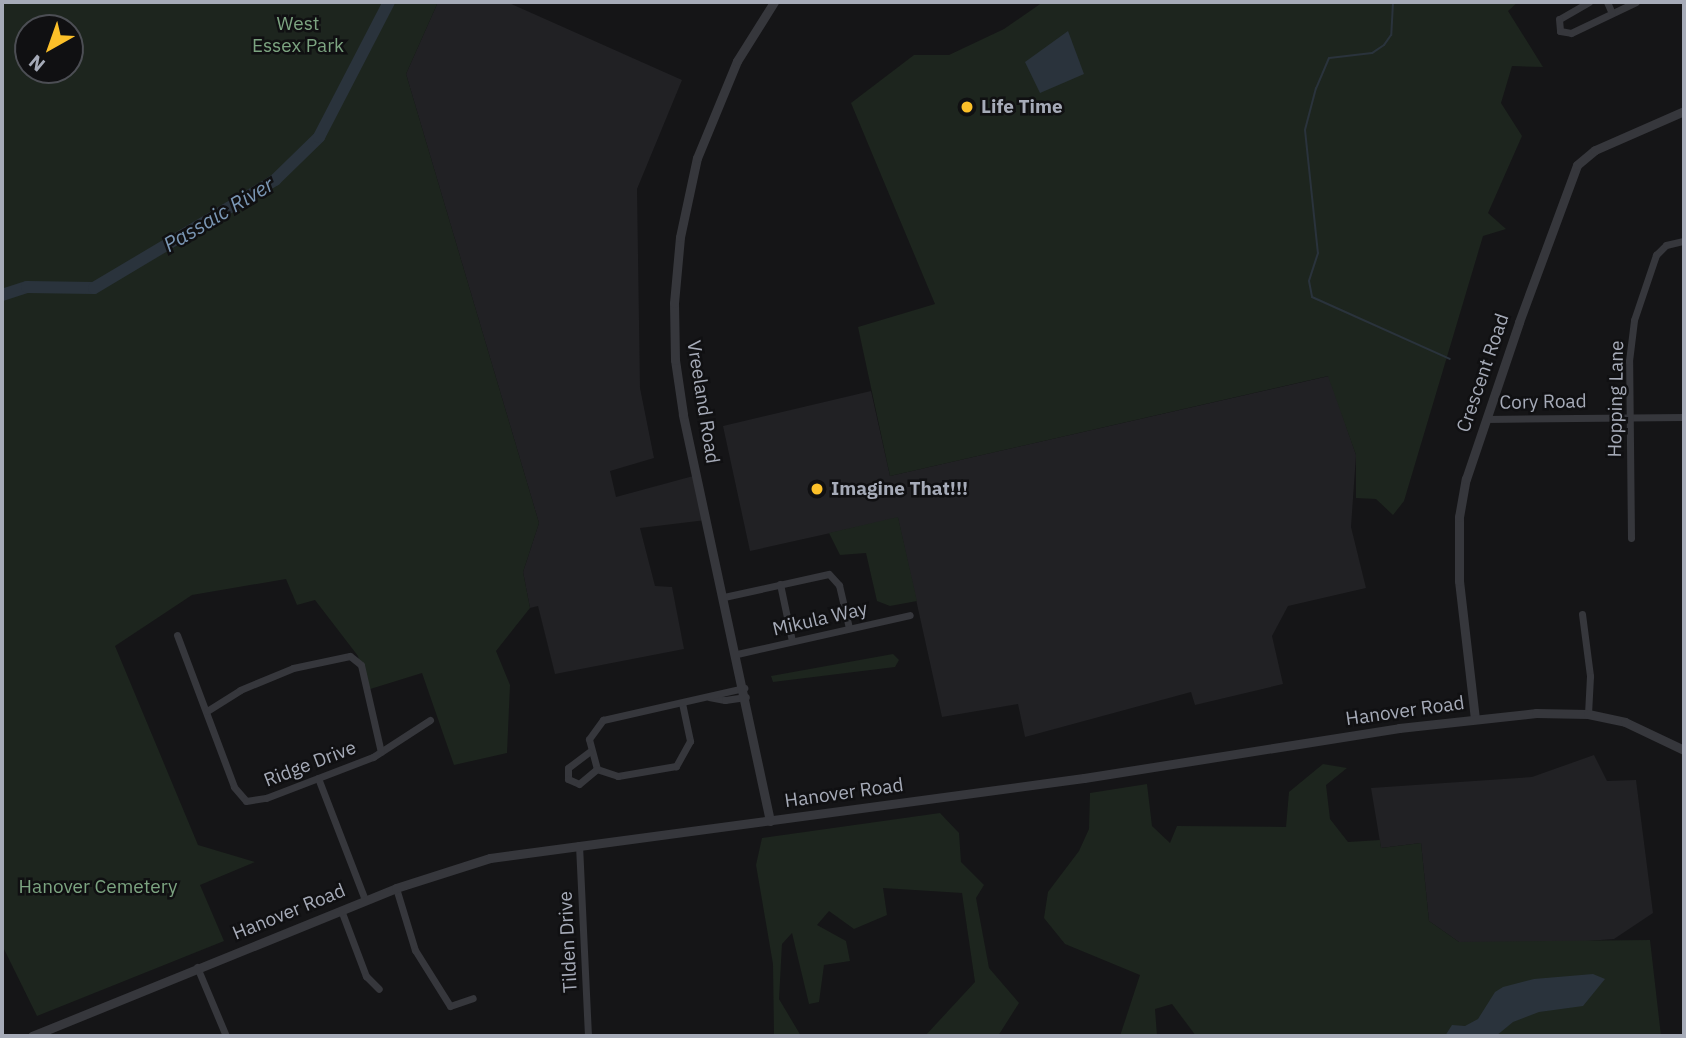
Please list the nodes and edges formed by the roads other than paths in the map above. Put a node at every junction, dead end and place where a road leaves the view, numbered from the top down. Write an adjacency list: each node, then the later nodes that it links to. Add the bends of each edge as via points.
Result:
1 (774, 2): 13 (street, Vreeland Road, via 737,61 710,122 690,181 676,270 679,388)
2 (1589, 2): 5 (street, via 1559,19 1560,31 1571,33)
3 (1607, 2): 5 (street)
4 (1633, 2): 5 (street)
5 (1612, 13)
6 (1684, 111): 10 (street, Crescent Road, via 1595,150 1577,165)
7 (1684, 241): 8 (street, Hopping Lane, via 1666,245 1656,255 1634,320)
8 (1630, 417): 9 (street, Cory Road); 10 (street, Cory Road); 11 (street, Hopping Lane)
9 (1684, 417)
10 (1486, 419): 24 (street, Crescent Road, via 1463,488 1458,542)
11 (1631, 538)
12 (780, 584): 13 (street); 16 (street, via 824,573 834,576); 18 (street)
13 (724, 597): 19 (street, Vreeland Road)
14 (1582, 614): 23 (street, via 1591,676)
15 (910, 615): 16 (street, Mikula Way)
16 (849, 628): 18 (street, Mikula Way)
17 (177, 635): 22 (street, Ridge Drive)
18 (792, 641): 19 (street, Mikula Way)
19 (737, 654): 20 (street, Vreeland Road)
20 (745, 692): 21 (street); 31 (street, Vreeland Road)
21 (682, 703): 28 (street, via 603,720 590,733); 29 (street, via 690,741 676,766 613,777)
22 (207, 711): 27 (street, via 240,690 293,668 350,656 361,665); 30 (street, Ridge Drive, via 234,787 246,801 255,802)
23 (1588, 714): 24 (street, Hanover Road); 26 (street, Hanover Road, via 1634,725)
24 (1475, 719): 31 (street, Hanover Road)
25 (430, 720): 27 (street, Ridge Drive)
26 (1684, 750)
27 (381, 752): 30 (street, Ridge Drive)
28 (589, 752): 29 (street); 29 (street, via 568,768 568,779 579,785)
29 (597, 769)
30 (318, 778): 34 (street)
31 (770, 821): 32 (street, Hanover Road)
32 (579, 845): 33 (street, Hanover Road, via 464,864); 41 (street, Tilden Drive)
33 (396, 888): 34 (street, Hanover Road); 38 (street, via 415,950 450,1006)
34 (365, 900): 35 (street, Hanover Road)
35 (341, 909): 36 (street, Hanover Road); 37 (street, via 366,976)
36 (197, 967): 39 (street, Hanover Road); 40 (street)
37 (379, 989)
38 (473, 998)
39 (32, 1036)
40 (226, 1036)
41 (588, 1036)

